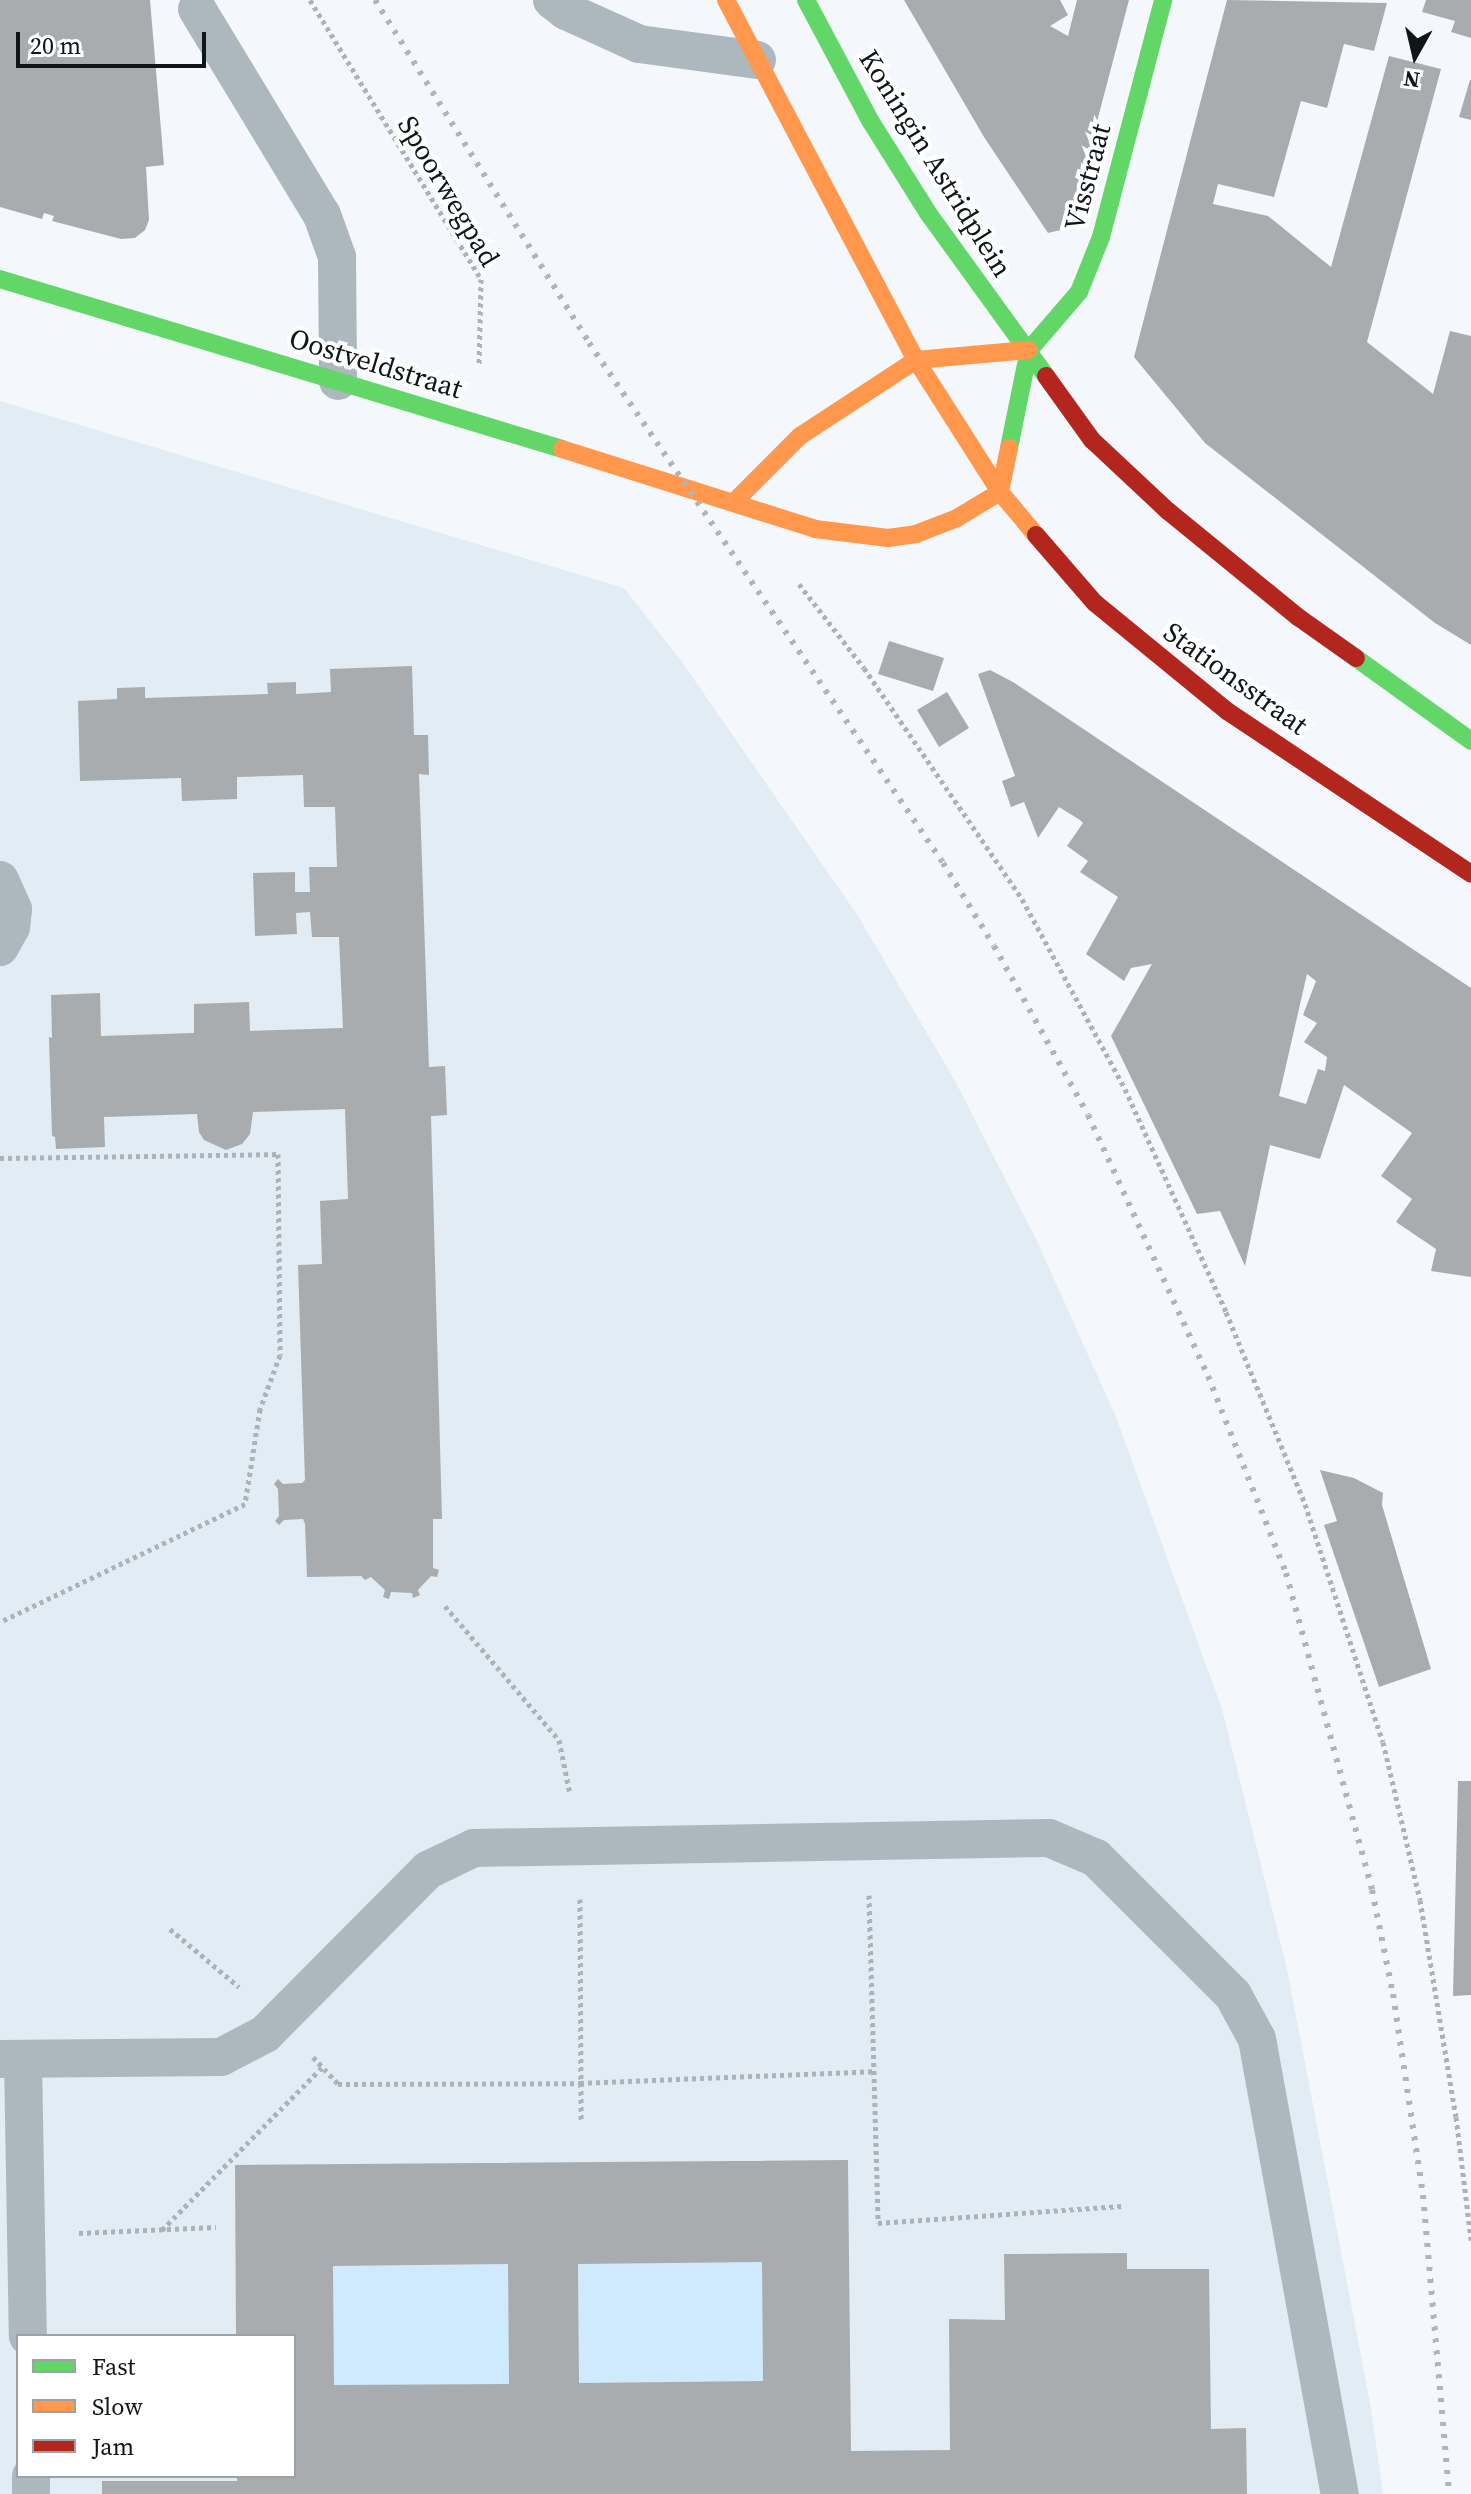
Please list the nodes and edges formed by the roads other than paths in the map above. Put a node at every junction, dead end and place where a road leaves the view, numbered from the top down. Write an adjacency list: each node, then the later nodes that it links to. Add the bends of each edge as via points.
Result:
1 (726, 0): 6 (main road)
2 (806, 0): 8 (main road, Koningin Astridplein, via 871,122 928,213)
3 (1163, 0): 8 (main road, Visstraat, via 1101,237 1079,292)
4 (561, 4): 6 (lane, via 639,44)
5 (197, 9): 10 (lane, via 322,215 337,257)
6 (757, 60): 9 (main road)
7 (0, 279): 10 (main road, Oostveldstraat)
8 (1029, 350): 9 (main road); 11 (main road); 13 (main road, via 1092,440 1168,511 1298,617)
9 (916, 360): 11 (main road, Stationsstraat); 12 (main road, via 800,436)
10 (338, 381): 12 (main road, Oostveldstraat)
11 (1000, 492): 12 (main road, Oostveldstraat, via 957,518 888,538 815,529); 14 (main road, Stationsstraat, via 1095,603 1152,652 1227,711)
12 (735, 501)
13 (1471, 741)
14 (1471, 874)
15 (0, 880): 16 (lane, via 13,909)
16 (0, 947)
17 (11, 2059): 18 (lane, via 26,2236); 19 (lane, via 221,2057 265,2034 428,1870 474,1848 1049,1838 1096,1858 1233,1995 1257,2039)
18 (28, 2334)
19 (1340, 2494)

